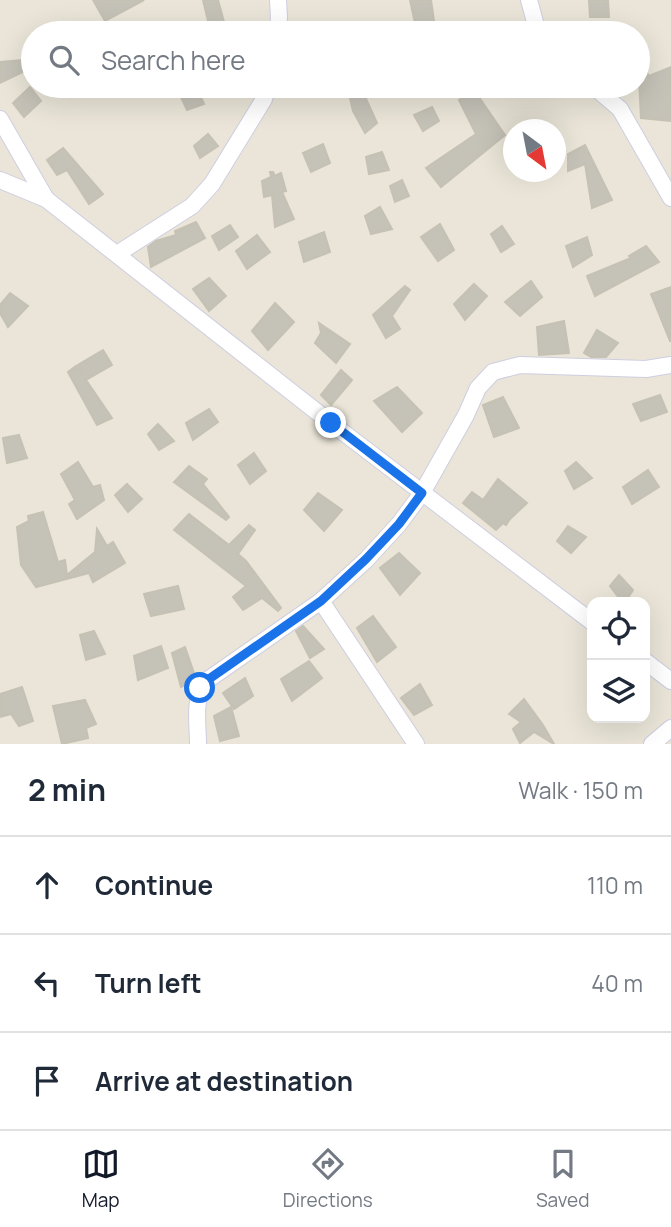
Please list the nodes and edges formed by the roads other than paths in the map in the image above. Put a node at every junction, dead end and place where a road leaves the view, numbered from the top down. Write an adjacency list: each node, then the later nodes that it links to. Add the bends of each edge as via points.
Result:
1 (278, 0): 3 (street)
2 (529, 0): 4 (street)
3 (279, 21)
4 (535, 21)
5 (264, 98): 11 (street, via 212,184 192,206)
6 (607, 98): 9 (street, via 620,109)
7 (0, 119): 10 (street)
8 (0, 180): 10 (street)
9 (671, 198)
10 (46, 199): 11 (street)
11 (117, 254): 13 (street)
12 (671, 365): 13 (street, via 646,369 520,365 494,372 478,388)
13 (422, 493): 14 (street, via 391,533); 15 (street)
14 (321, 601): 19 (street, via 200,688); 20 (street)
15 (587, 618)
16 (650, 665): 17 (street)
17 (671, 681)
18 (671, 728): 21 (street)
19 (198, 744)
20 (416, 744)
21 (652, 744)

